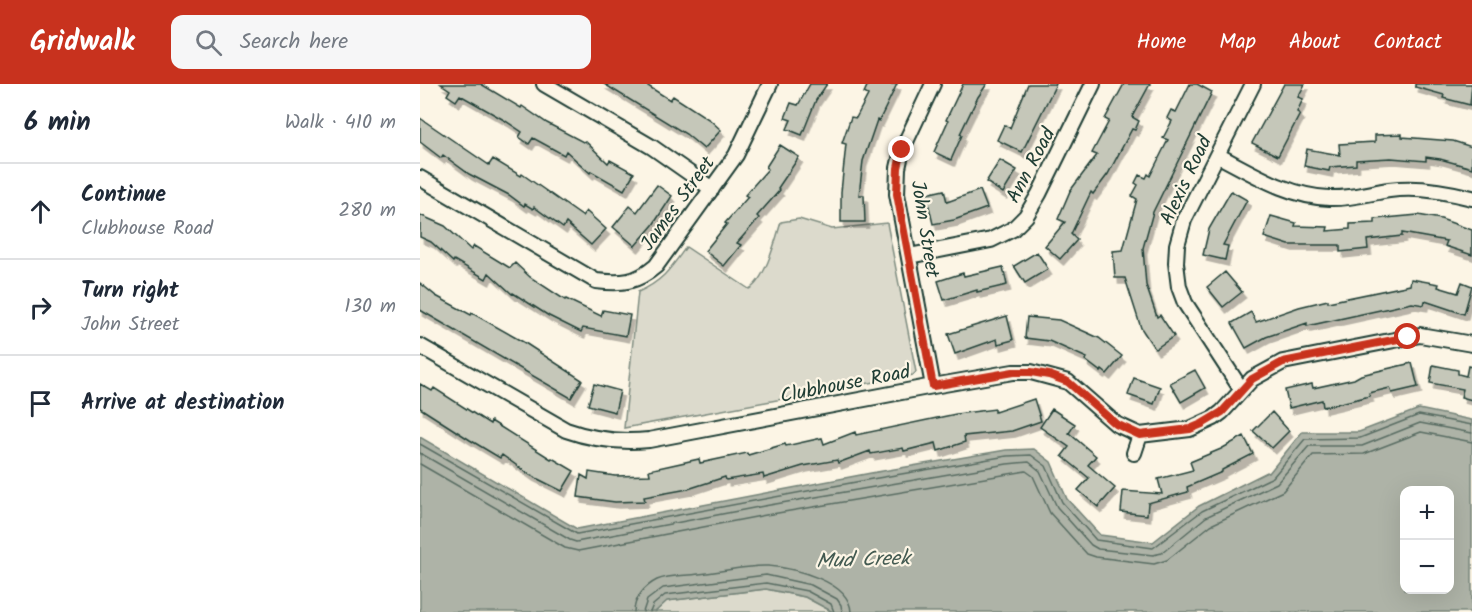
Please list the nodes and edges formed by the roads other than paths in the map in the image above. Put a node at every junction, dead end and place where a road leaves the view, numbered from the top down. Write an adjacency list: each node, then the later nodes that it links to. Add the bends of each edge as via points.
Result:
1 (544, 84): 8 (street, via 652,147)
2 (770, 84): 8 (street, James Street, via 740,149)
3 (933, 84): 10 (street, John Street, via 902,150 898,168 897,194)
4 (1094, 84): 10 (street, Ann Road, via 1039,194 1013,229 991,240)
5 (1253, 84): 6 (street, Alexis Road)
6 (1217, 155): 9 (street, via 1287,190 1309,196 1344,198 1413,188); 14 (street, Alexis Road, via 1184,220 1176,263 1185,303)
7 (420, 178): 8 (street, James Street, via 584,274 616,284 635,280 656,266)
8 (712, 189)
9 (1472, 198)
10 (909, 256): 13 (street, John Street)
11 (1472, 344): 14 (street, via 1420,335 1390,339 1283,362)
12 (420, 346): 13 (street, Clubhouse Road, via 566,430 591,439 626,443)
13 (933, 386): 15 (street, Clubhouse Road, via 1013,372 1049,375 1068,382 1116,424)
14 (1241, 389): 15 (street, via 1222,412 1202,424)
15 (1140, 435): 16 (street)
16 (1134, 453)

